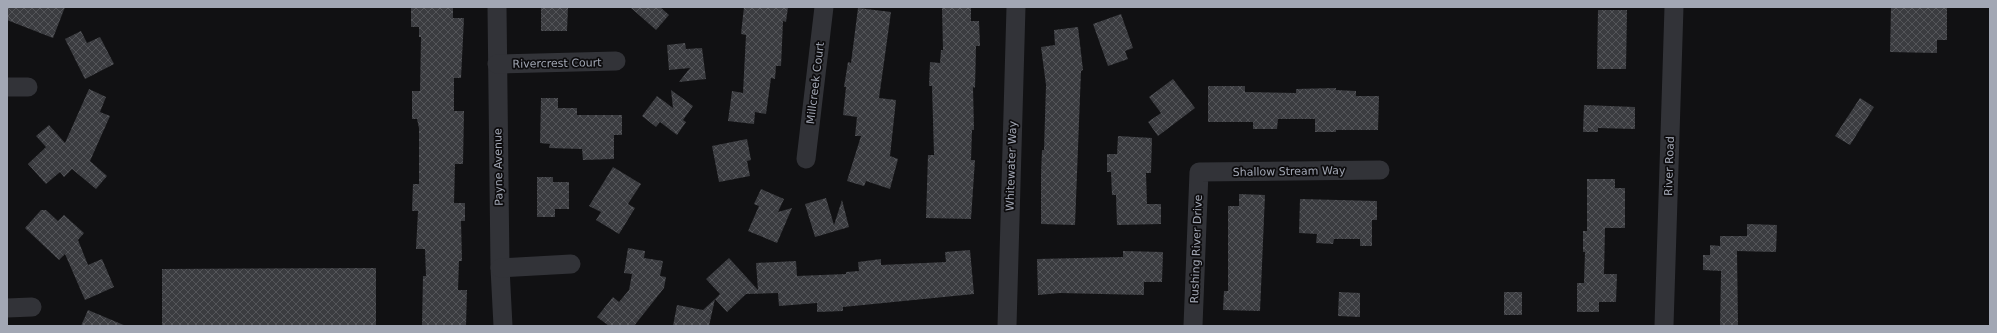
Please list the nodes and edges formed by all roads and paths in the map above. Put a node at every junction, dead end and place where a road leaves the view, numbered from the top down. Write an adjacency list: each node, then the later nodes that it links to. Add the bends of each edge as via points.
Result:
1 (497, 7): 6 (street, Payne Avenue)
2 (824, 7): 9 (street, Millcreek Court)
3 (1016, 7): 17 (street, Whitewater Way)
4 (1674, 7): 19 (street, River Road)
5 (616, 61): 6 (street, Rivercrest Court)
6 (497, 64): 13 (street, Payne Avenue)
7 (7, 87): 8 (street)
8 (28, 87)
9 (806, 159)
10 (1380, 170): 11 (street, Shallow Stream Way)
11 (1199, 172): 18 (street, Rushing River Drive)
12 (571, 264): 13 (street)
13 (500, 268): 16 (street, Payne Avenue)
14 (7, 308): 15 (street)
15 (32, 308)
16 (503, 326)
17 (1007, 326)
18 (1193, 326)
19 (1664, 326)

